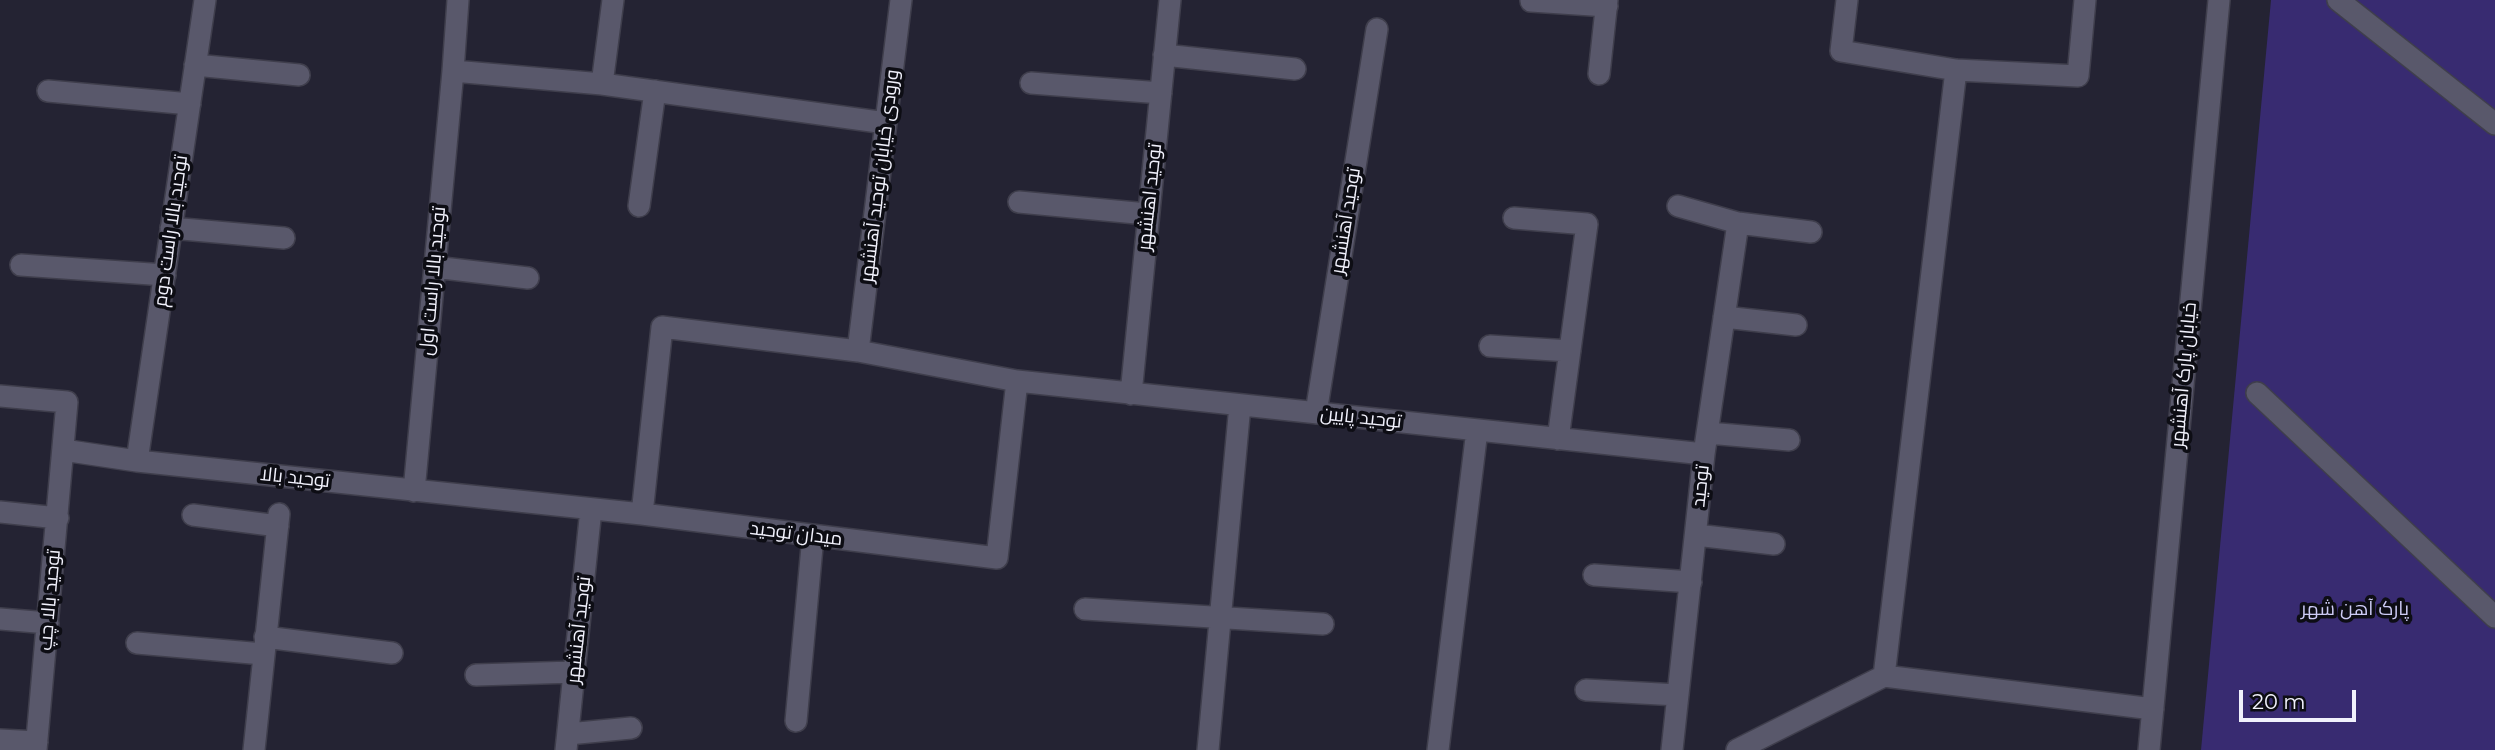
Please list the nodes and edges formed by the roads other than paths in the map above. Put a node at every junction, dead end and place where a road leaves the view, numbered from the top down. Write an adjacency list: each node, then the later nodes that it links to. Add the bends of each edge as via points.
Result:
1 (205, 0): 14 (street, توحید بالا راست دوم)
2 (458, 0): 17 (street, توحید بالا راست اول)
3 (613, 0): 21 (street)
4 (901, 0): 26 (street, ورودی خیابان توحید آهنشهر)
5 (1170, 0): 13 (street, توحید اهنشهر)
6 (1847, 0): 16 (street, via 1841,51)
7 (2085, 0): 16 (street, via 2078,76)
8 (2219, 0): 84 (street, خیابان پارک آهنشهر)
9 (2338, 0): 27 (street)
10 (1531, 1): 11 (street)
11 (1607, 3): 18 (street)
12 (1377, 29): 51 (street, توحید آهنشهر)
13 (1164, 55): 15 (street); 24 (street, توحید اهنشهر)
14 (195, 65): 19 (street); 25 (street, توحید بالا راست دوم)
15 (1295, 69)
16 (1956, 70): 81 (street)
17 (453, 71): 21 (street); 38 (street, توحید بالا راست اول)
18 (1599, 74)
19 (299, 75)
20 (1031, 83): 24 (street)
21 (602, 84): 23 (street)
22 (47, 91): 25 (street)
23 (655, 91): 26 (street); 30 (street)
24 (1161, 93): 31 (street, توحید اهنشهر)
25 (190, 104): 34 (street, توحید بالا راست دوم)
26 (886, 123): 44 (street, ورودی خیابان توحید آهنشهر)
27 (2495, 124)
28 (1019, 202): 31 (street)
29 (1678, 205): 33 (street)
30 (639, 206)
31 (1147, 214): 48 (street, توحید اهنشهر)
32 (1514, 218): 45 (street, via 1587,224)
33 (1738, 223): 35 (street); 41 (street, توحید)
34 (171, 228): 36 (street); 39 (street, توحید بالا راست دوم)
35 (1811, 232)
36 (284, 238)
37 (20, 265): 39 (street)
38 (434, 267): 40 (street); 59 (street, توحید بالا راست اول)
39 (164, 275): 58 (street, توحید بالا راست دوم)
40 (528, 278)
41 (1724, 317): 42 (street); 53 (street, توحید)
42 (1796, 325)
43 (1490, 346): 45 (street)
44 (858, 351): 46 (street); 62 (street, via 662,327)
45 (1570, 351): 54 (street)
46 (1017, 381): 48 (street, توحید پایین); 66 (street, میدان توحید, via 997,558)
47 (2257, 393): 71 (street)
48 (1131, 394): 50 (street, توحید پایین)
49 (0, 396): 56 (street, via 67,402)
50 (1240, 405): 51 (street, توحید پایین); 73 (street)
51 (1316, 413): 52 (street, توحید پایین)
52 (1477, 430): 54 (street, توحید پایین); 92 (street)
53 (1708, 433): 55 (street); 57 (street, توحید)
54 (1558, 439): 57 (street, توحید پایین)
55 (1789, 440)
56 (63, 450): 58 (street, توحید بالا); 64 (street, توحید بالا چپ)
57 (1704, 454): 65 (street, توحید)
58 (137, 461): 59 (street, توحید بالا)
59 (414, 491): 60 (street, توحید بالا)
60 (591, 509): 62 (street, توحید بالا); 79 (street, توحید آهنشهر)
61 (0, 512): 64 (street)
62 (642, 514): 66 (street, میدان توحید)
63 (193, 516): 77 (street, via 279,520)
64 (58, 518): 74 (street, توحید بالا چپ)
65 (1696, 535): 67 (street); 69 (street, توحید)
66 (813, 536): 85 (street)
67 (1774, 544)
68 (1594, 575): 69 (street)
69 (1691, 582): 83 (street, توحید)
70 (1086, 608): 73 (street)
71 (2495, 617)
72 (0, 619): 74 (street)
73 (1220, 619): 75 (street); 91 (street)
74 (48, 623): 89 (street, توحید بالا چپ)
75 (1322, 624)
76 (137, 643): 77 (street)
77 (264, 646): 78 (street); 90 (street)
78 (392, 653)
79 (574, 672): 80 (street); 88 (street, توحید آهنشهر)
80 (476, 675)
81 (1884, 676): 84 (street); 94 (street)
82 (1586, 690): 83 (street)
83 (1678, 695): 93 (street, توحید)
84 (2153, 709): 95 (street, خیابان پارک آهنشهر)
85 (796, 721)
86 (631, 728): 88 (street)
87 (0, 740): 89 (street)
88 (567, 742)
89 (36, 746)
90 (254, 750)
91 (1208, 750)
92 (1438, 750)
93 (1672, 750)
94 (1737, 750)
95 (2150, 750)

